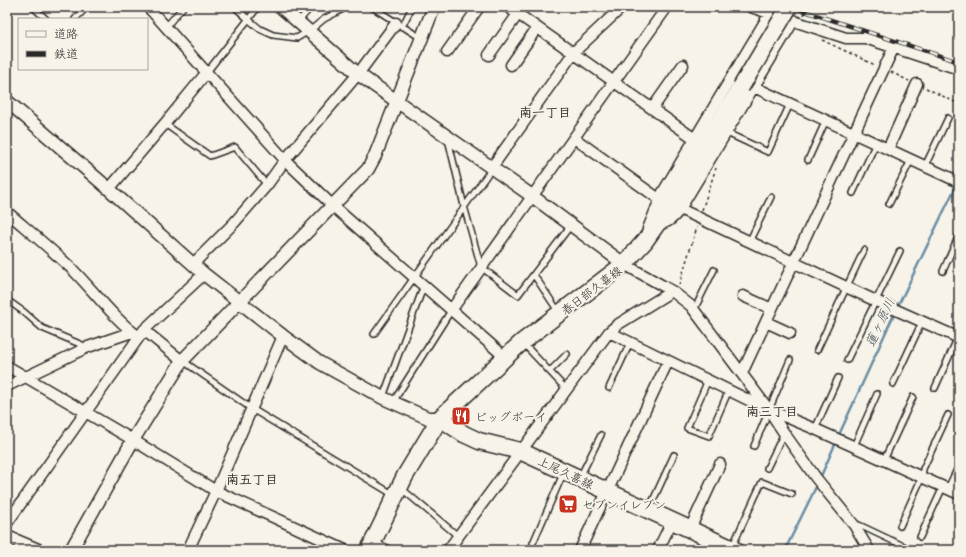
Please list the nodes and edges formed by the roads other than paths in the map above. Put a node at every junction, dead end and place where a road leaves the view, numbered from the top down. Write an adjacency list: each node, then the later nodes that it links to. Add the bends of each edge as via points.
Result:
1 (33, 7): 21 (lane)
2 (87, 7): 22 (lane)
3 (148, 7): 26 (street)
4 (183, 7): 26 (lane)
5 (235, 7): 23 (lane)
6 (258, 7): 23 (lane)
7 (281, 7): 24 (street)
8 (312, 7): 24 (lane)
9 (347, 7): 28 (lane)
10 (372, 7): 25 (lane)
11 (412, 7): 25 (lane)
12 (434, 7): 29 (street)
13 (479, 7): 31 (street)
14 (508, 7): 19 (street)
15 (622, 7): 32 (street)
16 (667, 7): 39 (street)
17 (752, 7): 18 (street)
18 (770, 13): 20 (street); 53 (street)
19 (518, 14): 27 (street); 33 (street)
20 (795, 15): 30 (street, via 846,38 865,38); 41 (main road, 春日部久喜線, bridge)
21 (45, 18)
22 (76, 18)
23 (248, 20): 28 (lane, via 274,34 297,38); 37 (lane)
24 (298, 22): 28 (street)
25 (399, 25): 29 (lane); 38 (street)
26 (165, 28): 37 (street)
27 (538, 28): 32 (street); 34 (street)
28 (307, 31): 38 (street)
29 (421, 38): 43 (street)
30 (894, 47): 36 (street); 50 (street)
31 (447, 52)
32 (574, 52): 39 (street); 60 (street)
33 (489, 55)
34 (511, 65)
35 (683, 65): 45 (street)
36 (959, 69)
37 (207, 72): 48 (street); 56 (street)
38 (358, 74): 43 (street); 56 (street)
39 (614, 81): 45 (street); 52 (street)
40 (917, 84): 55 (street)
41 (747, 87): 44 (street); 49 (street); 73 (main road, 春日部久喜線)
42 (7, 101): 63 (street)
43 (396, 101): 51 (street); 69 (street, via 368,169)
44 (790, 104): 47 (street); 49 (lane, via 768,152)
45 (652, 109): 53 (street)
46 (948, 118): 59 (lane)
47 (826, 120): 50 (street); 57 (lane)
48 (165, 124): 62 (lane, via 210,156 235,147); 63 (street)
49 (727, 133): 71 (street)
50 (854, 133): 54 (street); 80 (street)
51 (447, 136): 60 (street); 70 (lane)
52 (574, 138): 65 (street); 67 (street)
53 (695, 139): 67 (street)
54 (876, 143): 55 (street); 64 (lane)
55 (888, 149): 58 (street)
56 (285, 160): 62 (street); 69 (street)
57 (808, 160)
58 (911, 160): 59 (street); 68 (lane)
59 (925, 166): 61 (street)
60 (492, 167): 65 (street); 70 (lane)
61 (957, 181)
62 (267, 185): 81 (street)
63 (109, 189): 81 (street)
64 (853, 194)
65 (532, 196): 74 (street); 83 (street)
66 (772, 197): 77 (lane)
67 (659, 199): 76 (street)
68 (889, 204)
69 (333, 206): 88 (street); 95 (street)
70 (464, 206): 83 (lane); 88 (lane)
71 (680, 209): 73 (street, via 671,220); 77 (street)
72 (7, 212): 103 (street)
73 (657, 224): 76 (main road, 春日部久喜線)
74 (571, 225): 82 (street); 87 (lane)
75 (959, 235): 85 (lane)
76 (645, 241): 82 (main road, 春日部久喜線)
77 (749, 242): 80 (street)
78 (864, 250): 90 (lane)
79 (900, 251): 94 (lane)
80 (793, 262): 90 (street); 97 (street)
81 (193, 264): 86 (street)
82 (624, 264): 91 (street); 99 (main road, 春日部久喜線)
83 (481, 267): 87 (lane, via 518,295); 96 (street)
84 (714, 270): 98 (lane)
85 (943, 271)
86 (204, 274): 95 (street); 103 (street)
87 (534, 275): 99 (lane)
88 (414, 276): 89 (street); 105 (lane)
89 (424, 285): 96 (street); 132 (lane)
90 (847, 287): 94 (street); 111 (lane)
91 (672, 291): 98 (street); 102 (street)
92 (743, 296): 97 (street)
93 (7, 300): 110 (lane, via 42,328)
94 (876, 301): 101 (street); 115 (lane)
95 (239, 302): 107 (street); 116 (street)
96 (452, 309): 113 (street); 132 (lane)
97 (772, 309): 100 (street)
98 (694, 310): 120 (street)
99 (559, 314): 108 (main road, 春日部久喜線)
100 (766, 322): 104 (street); 120 (street)
101 (922, 322): 106 (street); 124 (lane)
102 (609, 332): 109 (street); 126 (street)
103 (138, 333): 110 (street); 116 (street); 135 (street)
104 (790, 333)
105 (374, 334)
106 (958, 334): 128 (lane)
107 (283, 336): 132 (street, via 320,363); 133 (street)
108 (522, 342): 113 (main road, 春日部久喜線); 119 (lane)
109 (630, 343): 117 (street); 127 (lane)
110 (88, 347): 121 (street)
111 (817, 350)
112 (567, 354): 119 (lane)
113 (505, 357): 137 (main road, 春日部久喜線)
114 (790, 360): 134 (lane)
115 (847, 360)
116 (182, 361): 133 (lane); 141 (street)
117 (668, 361): 123 (street); 155 (street)
118 (7, 366): 121 (street)
119 (550, 371): 126 (lane)
120 (742, 373): 134 (street)
121 (25, 376): 125 (street); 135 (street)
122 (838, 378): 138 (lane)
123 (708, 380): 129 (street); 129 (lane, via 687,428 709,436)
124 (893, 384)
125 (7, 386)
126 (566, 388): 144 (street)
127 (609, 388)
128 (936, 388)
129 (729, 390): 134 (street)
130 (877, 394): 143 (lane)
131 (913, 397): 146 (lane)
132 (388, 400): 137 (street, via 428,418)
133 (252, 409): 154 (street); 156 (lane)
134 (770, 410): 138 (street); 139 (street); 142 (lane)
135 (86, 413): 141 (street); 160 (street)
136 (948, 415): 151 (lane, via 923,469)
137 (440, 418): 144 (main road, 上尾久喜線, via 479,441); 156 (main road, 春日部久喜線)
138 (814, 429): 143 (street)
139 (784, 433): 148 (lane); 178 (street, via 854,525)
140 (601, 435): 152 (lane)
141 (134, 440): 154 (street); 172 (street)
142 (754, 446)
143 (854, 446): 146 (street)
144 (520, 451): 149 (main road, 上尾久喜線); 164 (street)
145 (674, 455): 158 (lane)
146 (884, 460): 151 (street)
147 (720, 464): 163 (street)
148 (768, 468)
149 (564, 471): 152 (main road, 上尾久喜線); 167 (lane)
150 (959, 471): 153 (street)
151 (922, 477): 153 (street); 162 (lane)
152 (579, 478): 155 (main road, 上尾久喜線)
153 (951, 490): 166 (lane)
154 (216, 491): 173 (street); 174 (street)
155 (608, 491): 158 (main road, 上尾久喜線); 176 (street)
156 (397, 492): 164 (lane); 169 (main road, 春日部久喜線)
157 (792, 494): 170 (lane, via 762,482)
158 (648, 510): 159 (main road, 上尾久喜線)
159 (672, 521): 163 (main road, 上尾久喜線); 177 (street)
160 (7, 523)
161 (859, 525): 179 (lane)
162 (900, 526)
163 (690, 529): 168 (main road, 上尾久喜線)
164 (458, 536): 175 (street)
165 (7, 537): 171 (street)
166 (920, 537)
167 (533, 543)
168 (709, 545): 170 (main road, 上尾久喜線)
169 (375, 548)
170 (733, 549)
171 (38, 550)
172 (71, 550)
173 (188, 550)
174 (345, 550)
175 (448, 550)
176 (580, 550)
177 (658, 550)
178 (869, 550)
179 (912, 550)

